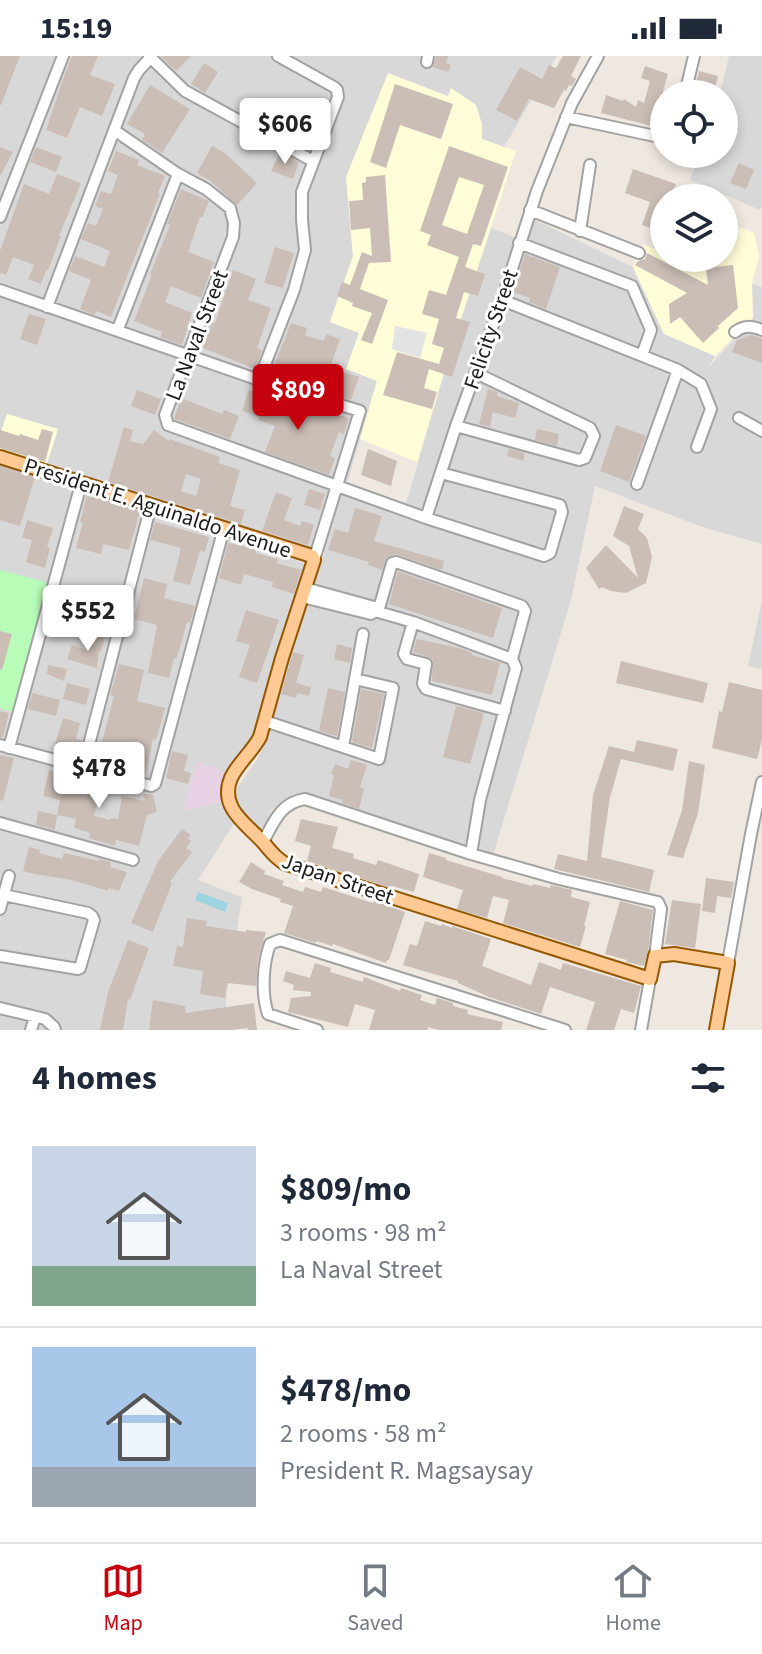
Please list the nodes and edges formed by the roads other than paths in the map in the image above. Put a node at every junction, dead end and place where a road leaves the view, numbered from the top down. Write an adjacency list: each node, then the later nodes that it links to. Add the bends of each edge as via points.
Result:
1 (63, 56): 14 (street)
2 (278, 56): 10 (street, via 337,90)
3 (598, 56): 7 (street, Felicity Street)
4 (694, 56): 6 (street)
5 (150, 57): 8 (street, via 134,78); 10 (street, via 185,91)
6 (688, 80)
7 (566, 117): 9 (street); 13 (street, Felicity Street)
8 (114, 130): 12 (street, La Naval Street); 20 (street)
9 (650, 135)
10 (313, 161): 28 (street, via 302,192 305,250)
11 (590, 165): 15 (street)
12 (178, 174): 21 (street); 24 (street, La Naval Street, via 230,208 234,223)
13 (530, 210): 15 (street); 16 (street, Felicity Street)
14 (0, 217)
15 (580, 231): 17 (street)
16 (519, 243): 19 (street, Felicity Street); 25 (street, via 632,286 651,330)
17 (639, 253)
18 (0, 290): 20 (street)
19 (502, 300): 25 (street); 27 (street, Felicity Street)
20 (47, 307): 21 (street)
21 (118, 329): 24 (street)
22 (762, 330): 23 (street, via 750,326)
23 (735, 332)
24 (189, 355): 28 (street); 37 (street, La Naval Street, via 165,415 168,425)
25 (642, 355): 26 (street)
26 (678, 370): 32 (street, via 701,384 711,409); 36 (street)
27 (476, 373): 30 (street, Felicity Street); 30 (street, via 590,428 594,436 585,458 579,460)
28 (259, 380): 37 (street, via 360,411)
29 (739, 418): 31 (street)
30 (456, 426): 34 (street, Felicity Street)
31 (762, 431)
32 (697, 447)
33 (0, 457): 35 (main road, President E. Aguinaldo Avenue)
34 (441, 473): 39 (street, Felicity Street); 39 (street, via 560,505 550,553 544,556)
35 (81, 484): 38 (main road, President E. Aguinaldo Avenue); 50 (street)
36 (637, 484)
37 (338, 485): 39 (street); 41 (street)
38 (151, 505): 40 (main road, President E. Aguinaldo Avenue); 52 (street)
39 (426, 518)
40 (224, 528): 41 (main road, President E. Aguinaldo Avenue); 52 (street, via 155,784)
41 (314, 560): 42 (main road)
42 (303, 593): 43 (street, via 371,614); 49 (main road)
43 (376, 611): 44 (street); 46 (street, via 396,562 524,608)
44 (413, 622): 46 (street); 48 (street, via 404,654 426,664 426,689)
45 (363, 634): 47 (street)
46 (512, 659): 48 (street, via 516,668)
47 (355, 679): 51 (street); 51 (street, via 393,688 379,759)
48 (505, 711): 57 (street)
49 (265, 721): 51 (street); 56 (main road, via 228,791 233,811)
50 (4, 747): 52 (street)
51 (343, 747)
52 (83, 768)
53 (762, 782): 55 (street)
54 (0, 823): 58 (street)
55 (756, 836): 64 (street)
56 (263, 842): 57 (street, Japan Street, via 284,808 305,799); 65 (main road, Japan Street, via 284,863)
57 (471, 854): 63 (street, Japan Street, via 658,902)
58 (133, 860)
59 (9, 876): 60 (street)
60 (4, 895): 61 (street); 62 (street, via 88,913 94,920 78,969)
61 (0, 909)
62 (0, 956)
63 (655, 956): 64 (main road); 65 (main road)
64 (728, 963): 73 (main road)
65 (650, 979): 72 (street)
66 (0, 1008): 67 (street)
67 (35, 1017): 68 (street); 69 (street)
68 (31, 1030)
69 (55, 1030)
70 (317, 1030): 71 (street, via 268,1014 270,944 280,940)
71 (565, 1030)
72 (641, 1030)
73 (716, 1030)

